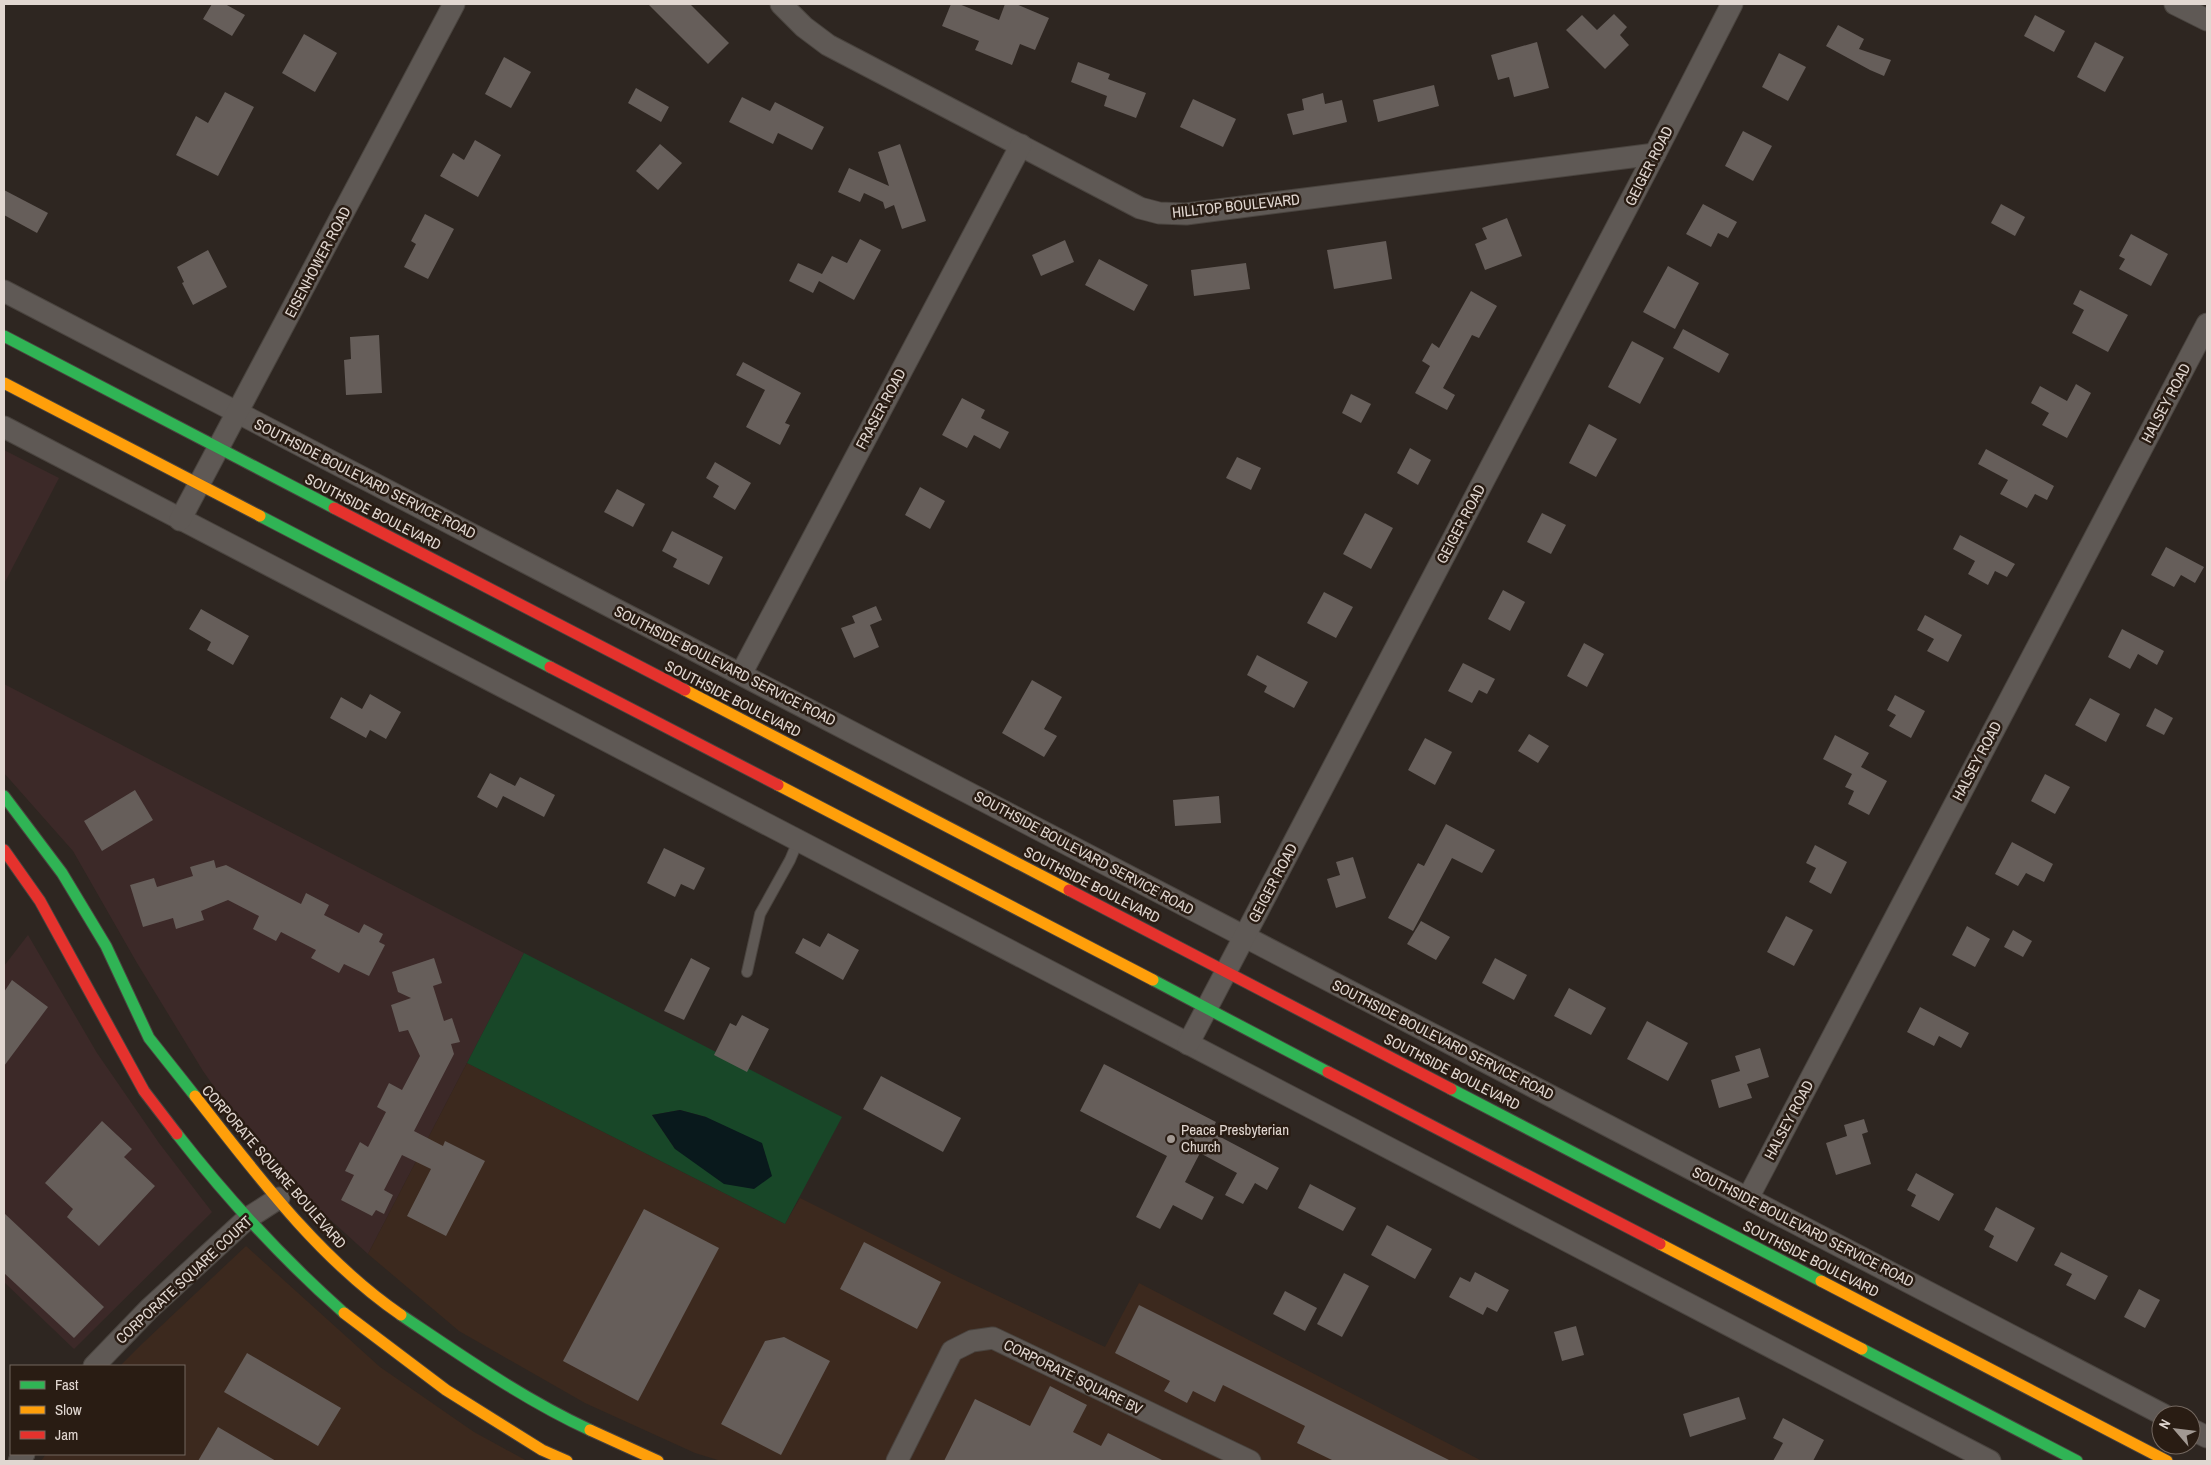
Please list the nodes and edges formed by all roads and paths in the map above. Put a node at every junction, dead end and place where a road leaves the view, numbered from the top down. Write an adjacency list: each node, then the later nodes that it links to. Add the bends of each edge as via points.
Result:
1 (454, 4): 12 (street, EISENHOWER ROAD)
2 (781, 4): 6 (street, HILLTOP BOULEVARD, via 828,45)
3 (1732, 4): 7 (street, GEIGER ROAD)
4 (2176, 4): 5 (street)
5 (2207, 20)
6 (1021, 145): 7 (street, HILLTOP BOULEVARD, via 1140,208 1159,213 1186,214); 17 (street, FRASER ROAD)
7 (1655, 154): 21 (street, GEIGER ROAD)
8 (4, 291): 12 (street, SOUTHSIDE BOULEVARD SERVICE ROAD)
9 (2207, 324): 27 (street, HALSEY ROAD)
10 (4, 336): 14 (main road, SOUTHSIDE BOULEVARD)
11 (4, 383): 15 (main road)
12 (238, 413): 14 (street, EISENHOWER ROAD); 17 (street, SOUTHSIDE BOULEVARD SERVICE ROAD)
13 (4, 428): 16 (street)
14 (219, 448): 15 (street, EISENHOWER ROAD); 23 (main road, SOUTHSIDE BOULEVARD)
15 (199, 485): 16 (street, EISENHOWER ROAD); 24 (main road)
16 (180, 520): 19 (street)
17 (740, 674): 21 (street, SOUTHSIDE BOULEVARD SERVICE ROAD)
18 (4, 796): 26 (main road, CORPORATE SQUARE BOULEVARD, via 44,854 62,874 106,946 149,1038 208,1116)
19 (798, 841): 22 (lane, via 760,914); 25 (street)
20 (4, 850): 28 (main road, via 26,870 144,1091 197,1160)
21 (1245, 937): 23 (street, GEIGER ROAD); 27 (street, SOUTHSIDE BOULEVARD SERVICE ROAD)
22 (747, 972)
23 (1226, 972): 24 (street, GEIGER ROAD); 37 (main road, SOUTHSIDE BOULEVARD)
24 (1207, 1008): 25 (street, GEIGER ROAD); 36 (main road)
25 (1188, 1044): 31 (street)
26 (279, 1198): 28 (street, CORPORATE SQUARE COURT); 33 (main road, CORPORATE SQUARE BOULEVARD, via 312,1239 370,1294 465,1364 558,1415)
27 (1748, 1198): 30 (street, SOUTHSIDE BOULEVARD SERVICE ROAD)
28 (248, 1218): 29 (street, CORPORATE SQUARE COURT); 32 (main road, via 306,1279 346,1314 542,1450)
29 (95, 1365)
30 (2151, 1408)
31 (1986, 1460)
32 (567, 1461)
33 (658, 1461)
34 (897, 1461): 35 (street, CORPORATE SQUARE BV, via 952,1350 972,1341 993,1338)
35 (1250, 1461)
36 (2077, 1461)
37 (2167, 1461)

